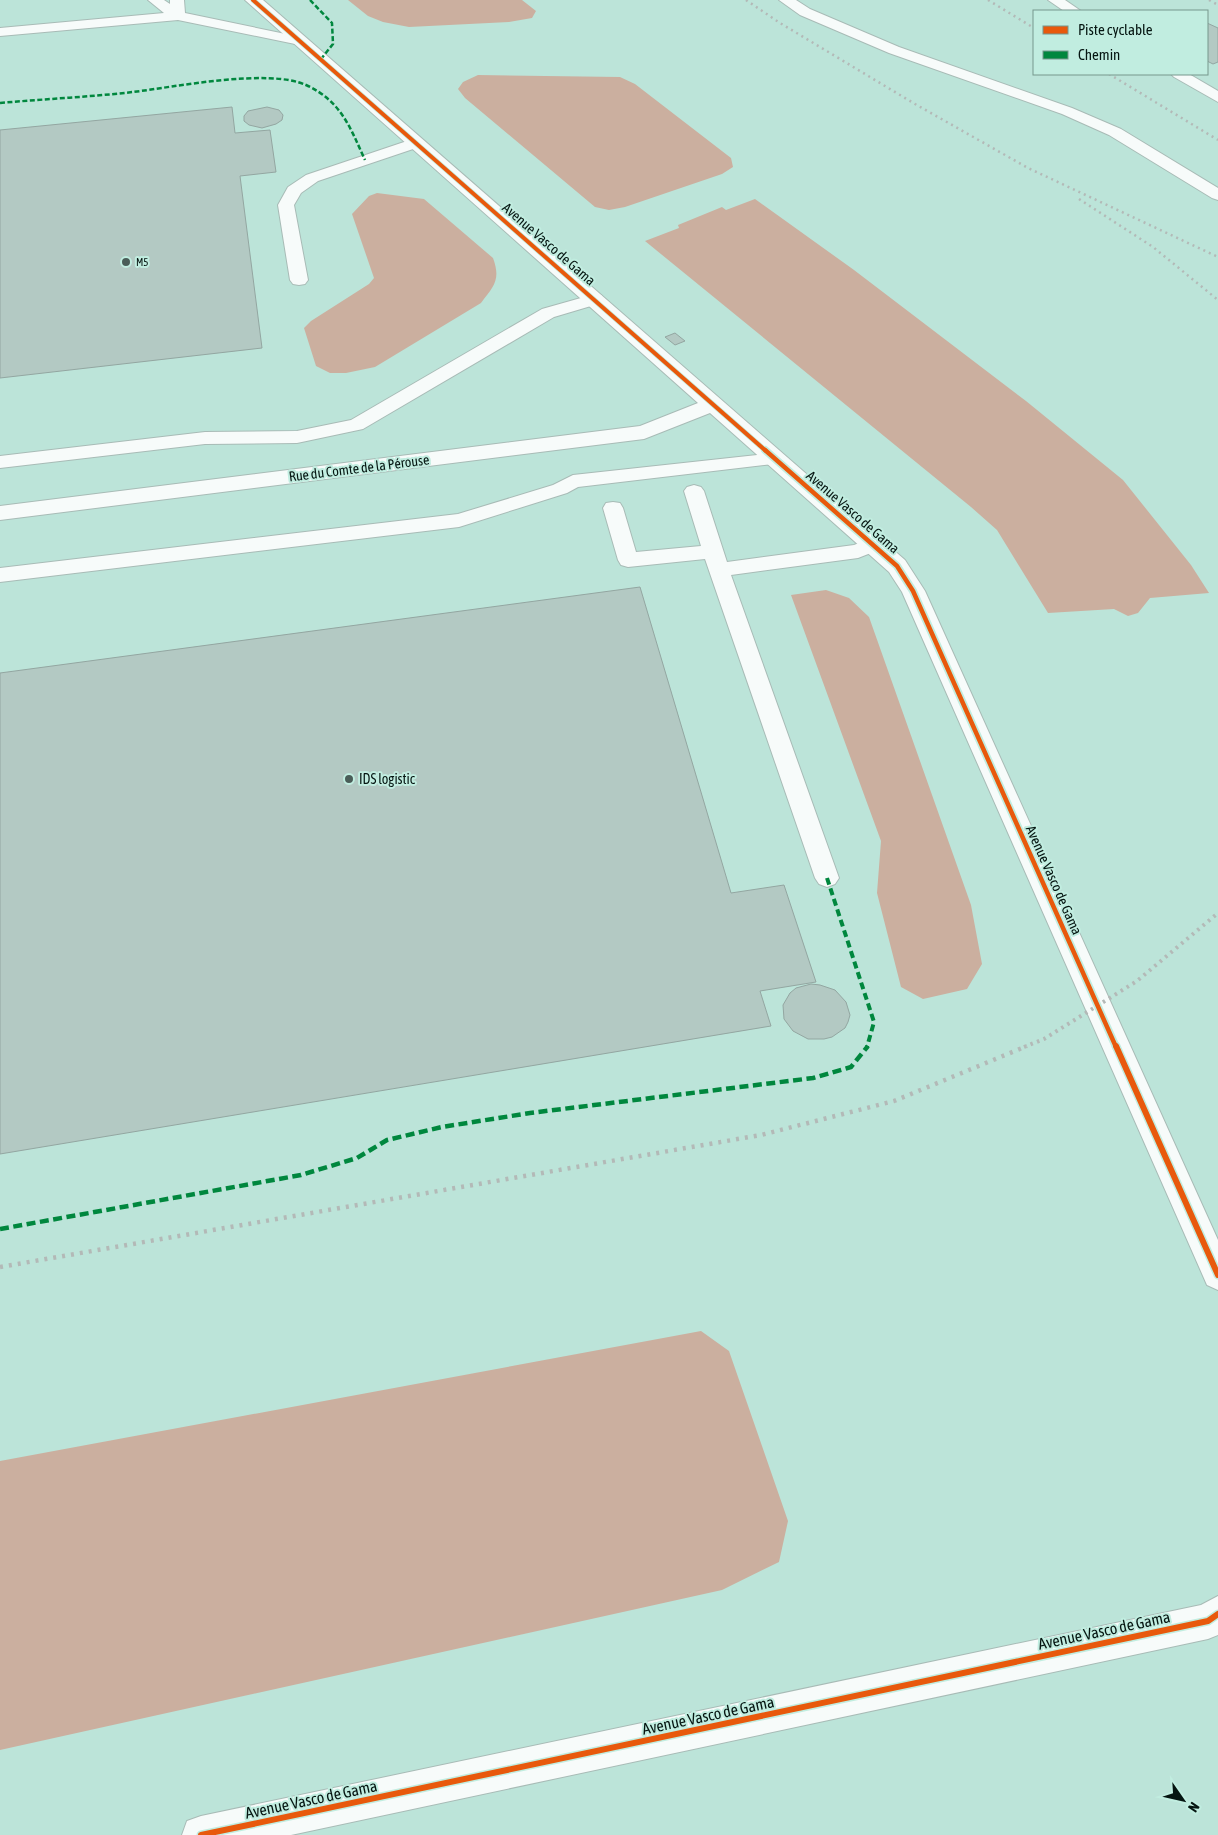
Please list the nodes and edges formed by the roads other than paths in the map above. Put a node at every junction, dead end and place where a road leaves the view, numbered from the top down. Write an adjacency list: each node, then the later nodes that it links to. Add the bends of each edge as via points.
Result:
1 (156, 0): 7 (lane)
2 (177, 0): 7 (lane)
3 (253, 0): 9 (street, Avenue Vasco de Gama)
4 (786, 0): 13 (lane, via 805,12 894,50 1067,111 1115,132)
5 (1055, 0): 6 (lane)
6 (1072, 10)
7 (178, 16): 8 (lane); 9 (lane)
8 (0, 32)
9 (300, 41): 12 (street, Avenue Vasco de Gama)
10 (1181, 75): 11 (lane)
11 (1218, 97)
12 (416, 143): 14 (lane, via 312,178 294,190 286,204); 15 (street, Avenue Vasco de Gama)
13 (1218, 195)
14 (299, 280)
15 (595, 299): 16 (street, Avenue Vasco de Gama); 18 (lane, via 548,313 356,425 296,438 205,438)
16 (714, 404): 17 (street, Avenue Vasco de Gama); 21 (street, Rue du Comte de la Pérouse, via 644,432)
17 (775, 459): 22 (street, Avenue Vasco de Gama); 24 (lane, via 573,481 560,489 459,520)
18 (0, 462)
19 (694, 492): 23 (lane)
20 (612, 508): 23 (lane, via 628,560)
21 (0, 513)
22 (874, 544): 23 (lane, via 858,552); 26 (street, Avenue Vasco de Gama, via 898,566 913,591)
23 (716, 560): 25 (lane)
24 (0, 575)
25 (827, 878)
26 (1218, 1275)
27 (1218, 1614): 28 (street, Avenue Vasco de Gama, via 1208,1621)
28 (200, 1835)

